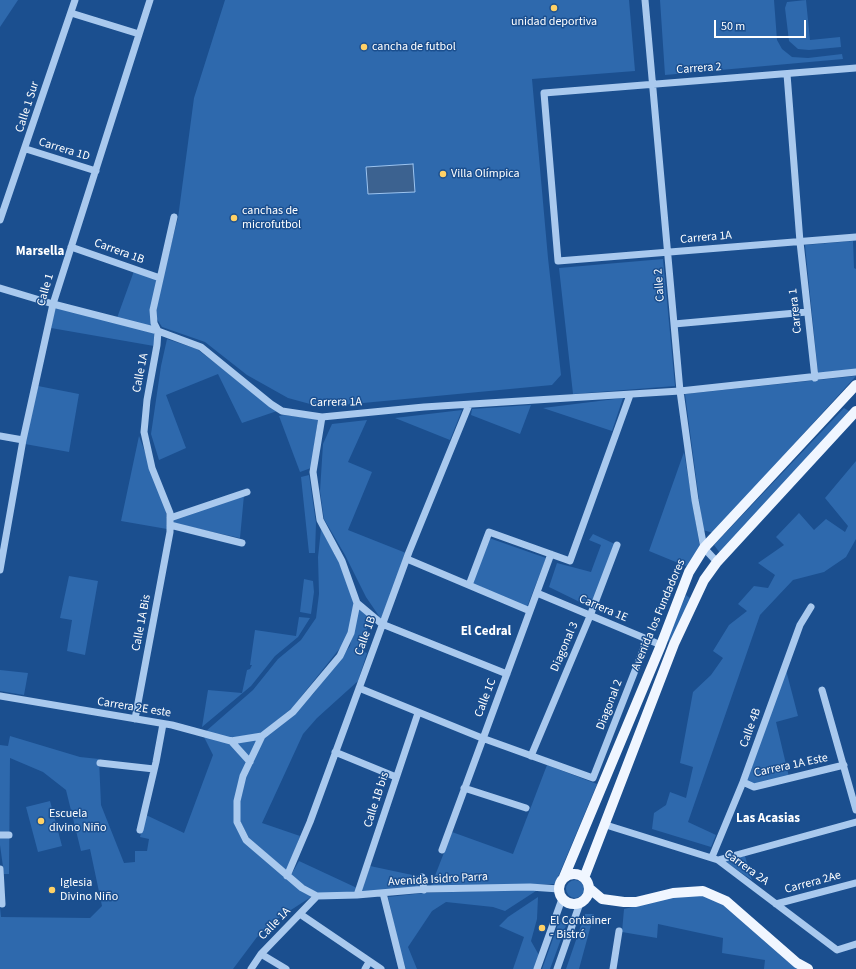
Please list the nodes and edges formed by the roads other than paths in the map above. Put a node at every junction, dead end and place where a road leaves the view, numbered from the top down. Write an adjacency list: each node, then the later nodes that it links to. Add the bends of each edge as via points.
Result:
1 (75, 0): 4 (street, Calle 1 Sur)
2 (150, 0): 5 (street, Calle 1)
3 (645, 0): 8 (street, Calle 2)
4 (71, 13): 5 (street); 9 (street, Calle 1 Sur)
5 (139, 34): 10 (street, Calle 1)
6 (856, 68): 7 (street, Carrera 2)
7 (787, 74): 8 (street, Carrera 2); 14 (street, Carrera 1)
8 (653, 83): 16 (street, Calle 2); 17 (street, Carrera 2, via 544,93)
9 (26, 149): 10 (street, Carrera 1D); 12 (street, Calle 1 Sur)
10 (96, 171): 15 (street, Calle 1)
11 (174, 217): 18 (street, Calle 1A)
12 (0, 220)
13 (856, 237): 14 (street, Carrera 1A)
14 (800, 242): 16 (street, Carrera 1A); 21 (street, Carrera 1)
15 (70, 247): 18 (street, Carrera 1B); 20 (street, Calle 1)
16 (669, 252): 17 (street, Carrera 1A); 22 (street, Calle 2)
17 (558, 261)
18 (160, 278): 23 (street, Calle 1A, via 154,310 154,323)
19 (0, 288): 20 (street, Carrera 1A)
20 (53, 304): 23 (street, Carrera 1A); 33 (street, Calle 1)
21 (807, 312): 22 (street); 25 (street, Carrera 1)
22 (674, 324): 27 (street, Calle 2)
23 (158, 331): 31 (street, Carrera 1A, via 201,347 282,411); 35 (street, Calle 1A, via 144,432 145,445)
24 (856, 372): 25 (street)
25 (815, 378): 27 (street)
26 (856, 385): 38 (main road, Avenida los Fundadores)
27 (680, 391): 28 (street, Carrera 1A); 38 (street, Calle 2, via 694,500)
28 (630, 394): 29 (street, Carrera 1A); 39 (street, via 570,561)
29 (469, 405): 31 (street, Carrera 1A); 40 (street, Calle 1B)
30 (856, 411): 41 (main road)
31 (322, 417): 45 (street, via 313,472 320,520 342,561)
32 (0, 436): 33 (street)
33 (23, 440): 42 (street, Calle 1)
34 (247, 492): 35 (street)
35 (170, 525): 36 (street); 57 (street, Calle 1A Bis)
36 (242, 543)
37 (617, 545): 48 (street, Diagonal 3)
38 (704, 548): 41 (street); 51 (main road, Avenida los Fundadores, via 689,572)
39 (551, 554): 43 (street, via 489,532); 44 (street, Calle 1C)
40 (407, 559): 43 (street); 49 (street, Calle 1B)
41 (717, 562): 74 (main road, via 704,580 674,644)
42 (0, 570)
43 (469, 585): 47 (street)
44 (537, 593): 47 (street, Calle 1C); 48 (street, Carrera 1E)
45 (357, 603): 49 (street); 59 (street, via 351,633 340,656 294,712)
46 (811, 607): 69 (street, Calle 4B, via 800,625)
47 (530, 611): 52 (street, Calle 1C)
48 (590, 616): 50 (street, Carrera 1E); 63 (street, Diagonal 3)
49 (382, 624): 52 (street); 53 (street, Calle 1B)
50 (647, 640): 51 (street, Carrera 1E); 63 (street, Diagonal 2, via 593,778)
51 (661, 645): 83 (main road, Avenida los Fundadores)
52 (507, 674): 60 (street, Calle 1C)
53 (358, 688): 56 (street); 62 (street, Calle 1B)
54 (822, 690): 66 (street)
55 (0, 696): 57 (street, Carrera 2E este)
56 (418, 713): 60 (street); 68 (street, Calle 1B bis)
57 (135, 719): 58 (street, Carrera 2E este)
58 (163, 724): 61 (street, Carrera 2E este, via 172,724); 67 (street)
59 (262, 736): 61 (street, Carrera 2E este); 64 (street)
60 (482, 738): 63 (street); 70 (street, Calle 1C)
61 (231, 741): 64 (street)
62 (335, 752): 68 (street); 81 (street, Calle 1B)
63 (531, 756)
64 (250, 762): 81 (street, via 243,776 237,801 237,822 246,840)
65 (100, 763): 67 (street)
66 (844, 765): 69 (street, Carrera 1A Este, via 754,788); 72 (street)
67 (154, 769): 75 (street)
68 (396, 777): 89 (street, Calle 1B bis)
69 (743, 782): 79 (street, Calle 4B)
70 (464, 788): 71 (street); 78 (street, Calle 1C)
71 (526, 808)
72 (856, 810)
73 (856, 822): 79 (street)
74 (606, 825): 79 (street, Carrera 2A); 85 (main road)
75 (140, 830)
76 (0, 835): 77 (street)
77 (9, 835)
78 (442, 850)
79 (715, 858): 93 (street, Carrera 2A)
80 (0, 869): 92 (street)
81 (287, 876): 90 (street)
82 (422, 877): 86 (street)
83 (564, 877): 85 (main road, via 574,874); 88 (main road)
84 (856, 882): 93 (street, Carrera 2Ae)
85 (586, 883): 91 (main road, via 586,897); 107 (main road, via 602,899 624,902 636,902 674,893 703,891 726,901 797,963)
86 (424, 890): 87 (street, Avenida Isidro Parra); 88 (street, Avenida Isidro Parra, via 530,887)
87 (383, 893): 89 (street, Avenida Isidro Parra); 103 (street)
88 (561, 894): 91 (main road, via 568,903); 104 (street, via 553,929)
89 (357, 895): 90 (street, Avenida Isidro Parra)
90 (317, 896): 94 (street, Calle 1A)
91 (580, 903): 105 (street)
92 (2, 904)
93 (776, 904): 96 (street, Carrera 2A, via 837,950)
94 (300, 914): 97 (street, Calle 1A); 98 (street)
95 (619, 931): 106 (street)
96 (856, 944)
97 (261, 954): 99 (street, Calle 1A); 100 (street)
98 (369, 962): 101 (street); 102 (street)
99 (251, 969)
100 (286, 969)
101 (365, 969)
102 (381, 969)
103 (402, 969)
104 (537, 969)
105 (557, 969)
106 (613, 969)
107 (808, 969)

